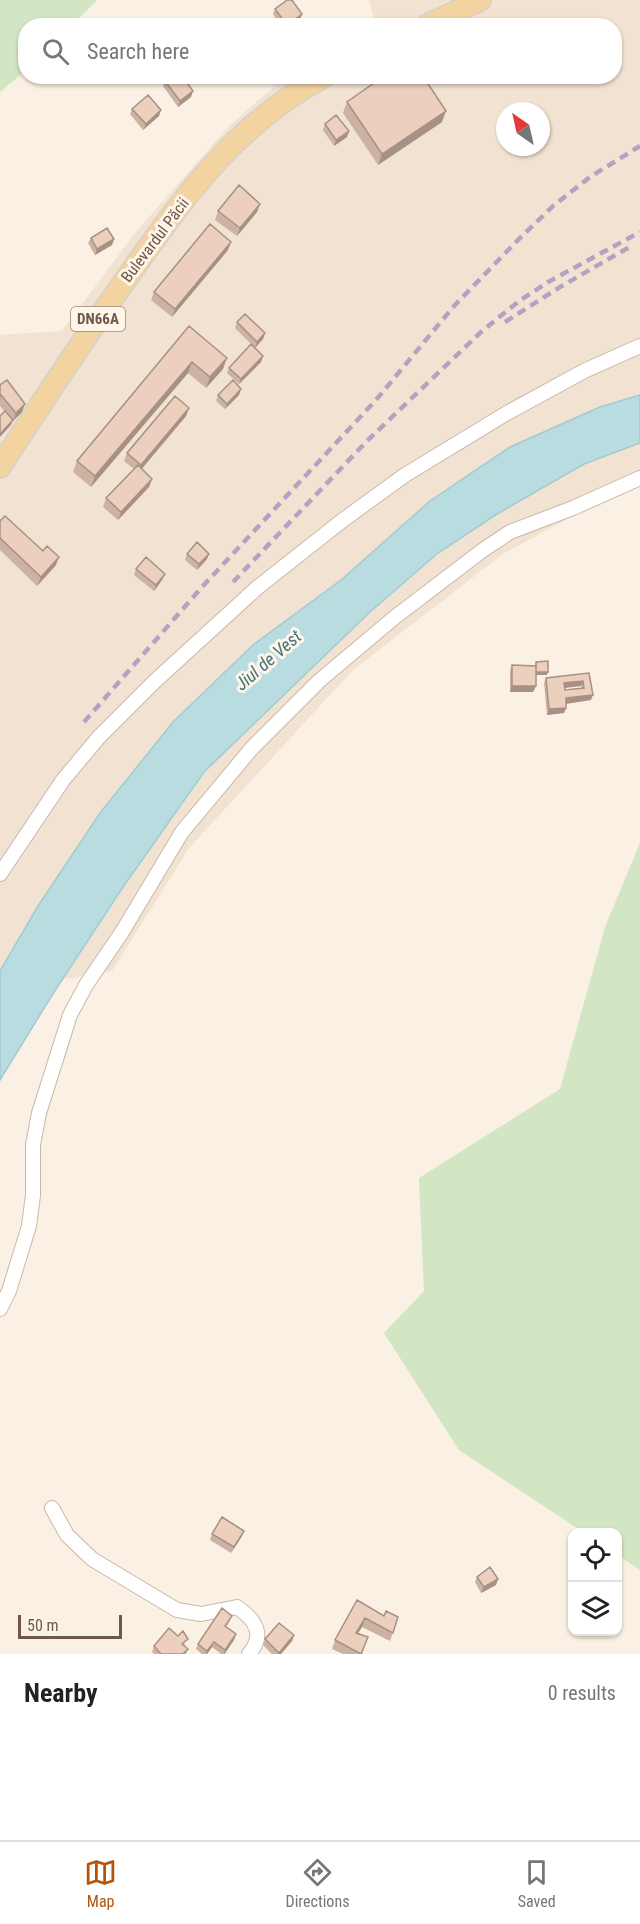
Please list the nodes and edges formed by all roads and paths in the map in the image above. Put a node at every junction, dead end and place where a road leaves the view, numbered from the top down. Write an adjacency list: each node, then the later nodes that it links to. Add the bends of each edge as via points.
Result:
1 (475, 1): 2 (main road)
2 (442, 18)
3 (310, 84): 5 (main road, Bulevardul Păcii / DN66A, via 263,116 203,177 99,317)
4 (640, 345): 7 (street, via 507,413 405,475 258,587 99,736 63,780)
5 (0, 467)
6 (640, 478): 8 (street, via 510,532 395,617 319,681 261,740 182,832 70,1015 39,1113 33,1144 29,1226)
7 (0, 874)
8 (0, 1309)
9 (52, 1508): 10 (street, via 67,1535 92,1559 177,1610 201,1614 237,1607 248,1614 257,1630 257,1644)
10 (249, 1654)

